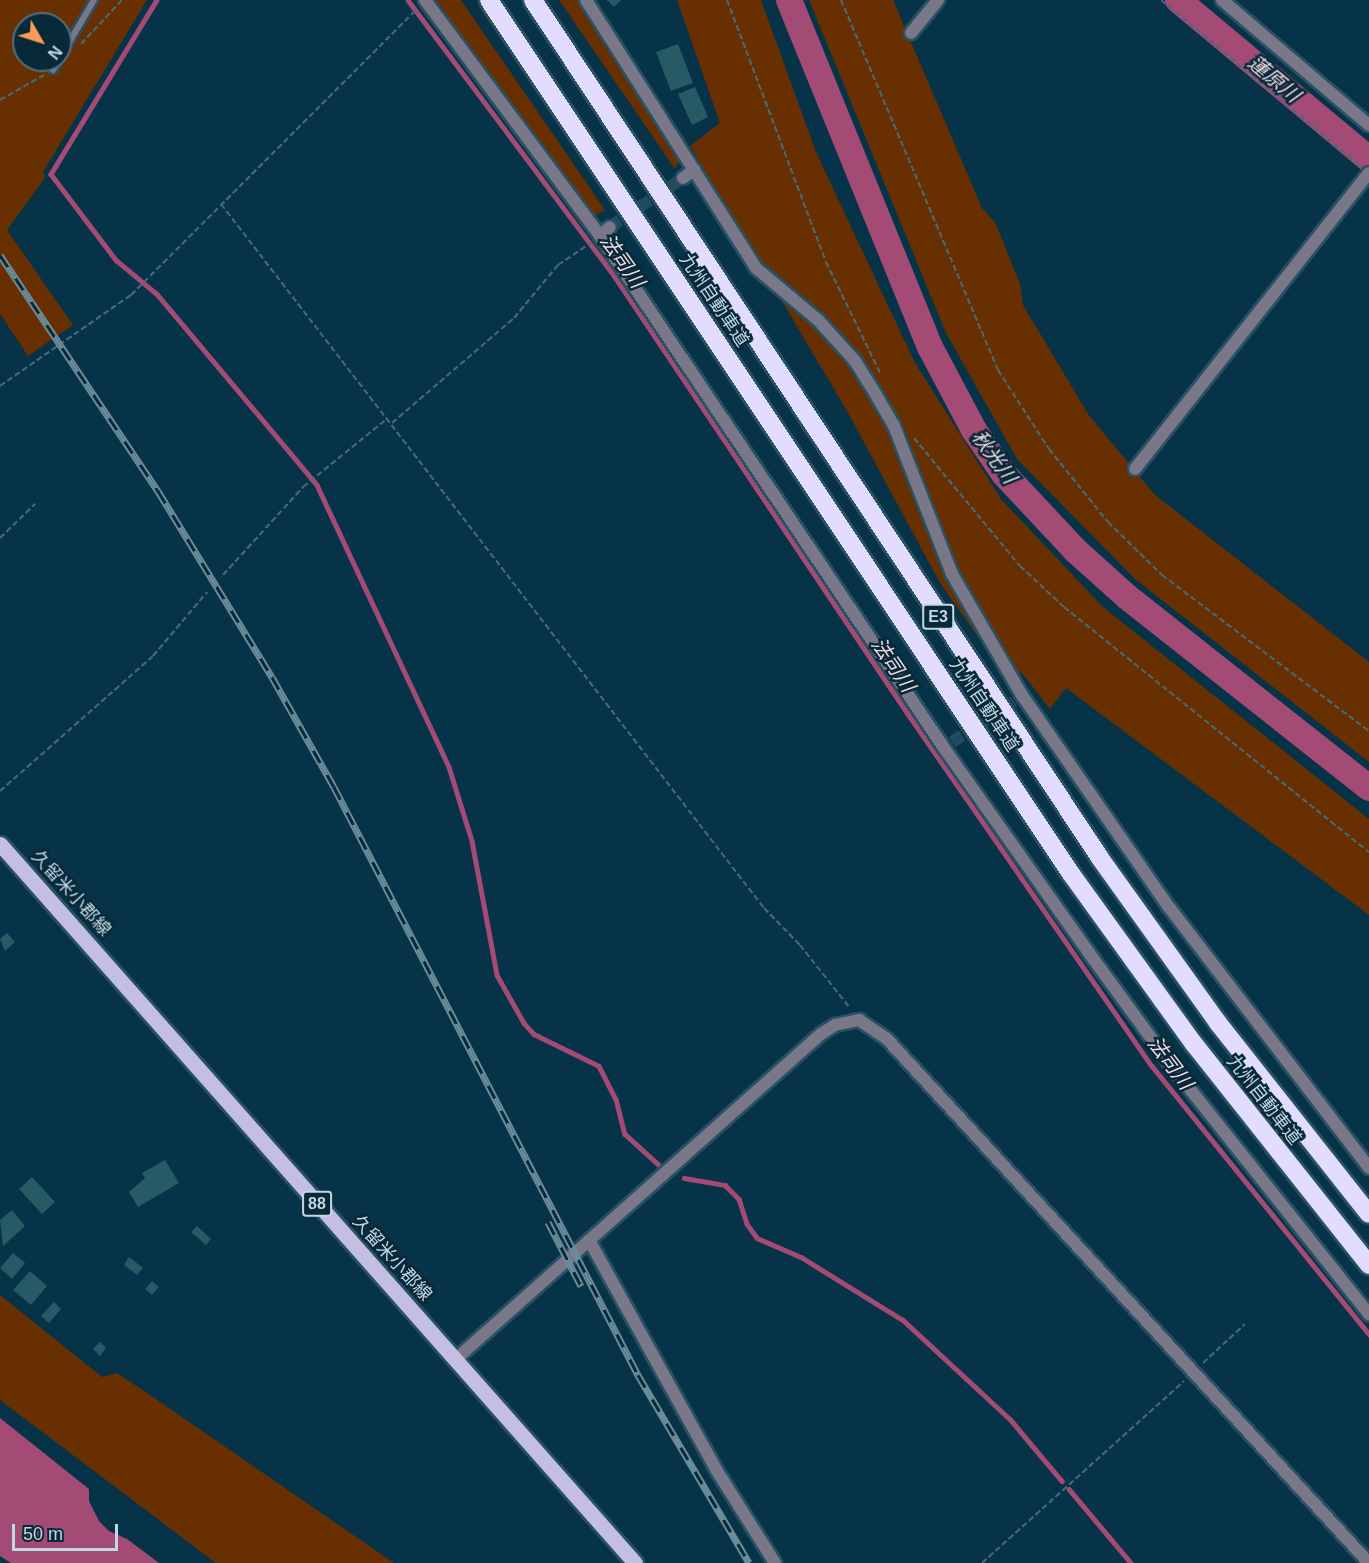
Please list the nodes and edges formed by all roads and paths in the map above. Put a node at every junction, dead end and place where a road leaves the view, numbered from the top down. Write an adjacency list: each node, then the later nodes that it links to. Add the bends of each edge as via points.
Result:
1 (94, 0): 12 (lane)
2 (489, 0): 38 (highway, 九州自動車道 / E3, via 1072,875 1194,1044)
3 (533, 0): 36 (highway, 九州自動車道 / E3, via 1100,858 1218,1023)
4 (586, 0): 14 (street)
5 (727, 0): 20 (path, via 826,262)
6 (841, 0): 30 (path, via 998,370 1049,449 1108,522 1162,575)
7 (938, 0): 11 (street)
8 (1161, 0): 15 (path)
9 (1221, 0): 13 (street)
10 (423, 3): 17 (path); 19 (street)
11 (911, 33)
12 (72, 37)
13 (1369, 125)
14 (694, 170): 16 (street); 35 (street, via 756,268 818,320 855,361 872,388 898,437 952,574 1018,698 1169,907)
15 (1369, 174): 25 (street)
16 (683, 178)
17 (221, 204): 21 (path, via 140,286); 22 (path)
18 (610, 227): 19 (street)
19 (598, 237): 23 (path, via 553,271 505,326); 39 (street, via 1170,1064)
20 (882, 377)
21 (0, 386)
22 (388, 418): 23 (path); 28 (path, via 309,482)
23 (392, 423): 34 (path, via 764,908 800,945)
24 (907, 429): 33 (path, via 978,519 1064,608)
25 (1134, 469)
26 (35, 504): 27 (path)
27 (0, 538)
28 (223, 575)
29 (207, 592): 31 (path, via 153,656)
30 (1369, 731)
31 (0, 791)
32 (0, 844): 41 (main road, 久留米小郡線 / 88)
33 (1369, 852)
34 (860, 1020): 37 (street, via 835,1024 821,1034); 42 (street, via 886,1039)
35 (1369, 1168)
36 (1369, 1215)
37 (589, 1240): 41 (street); 44 (street, via 717,1471)
38 (1369, 1265)
39 (1369, 1314)
40 (1245, 1324): 42 (path)
41 (456, 1359): 43 (main road, 久留米小郡線 / 88)
42 (1193, 1372): 45 (path); 46 (street)
43 (635, 1563)
44 (775, 1563)
45 (981, 1563)
46 (1369, 1563)

